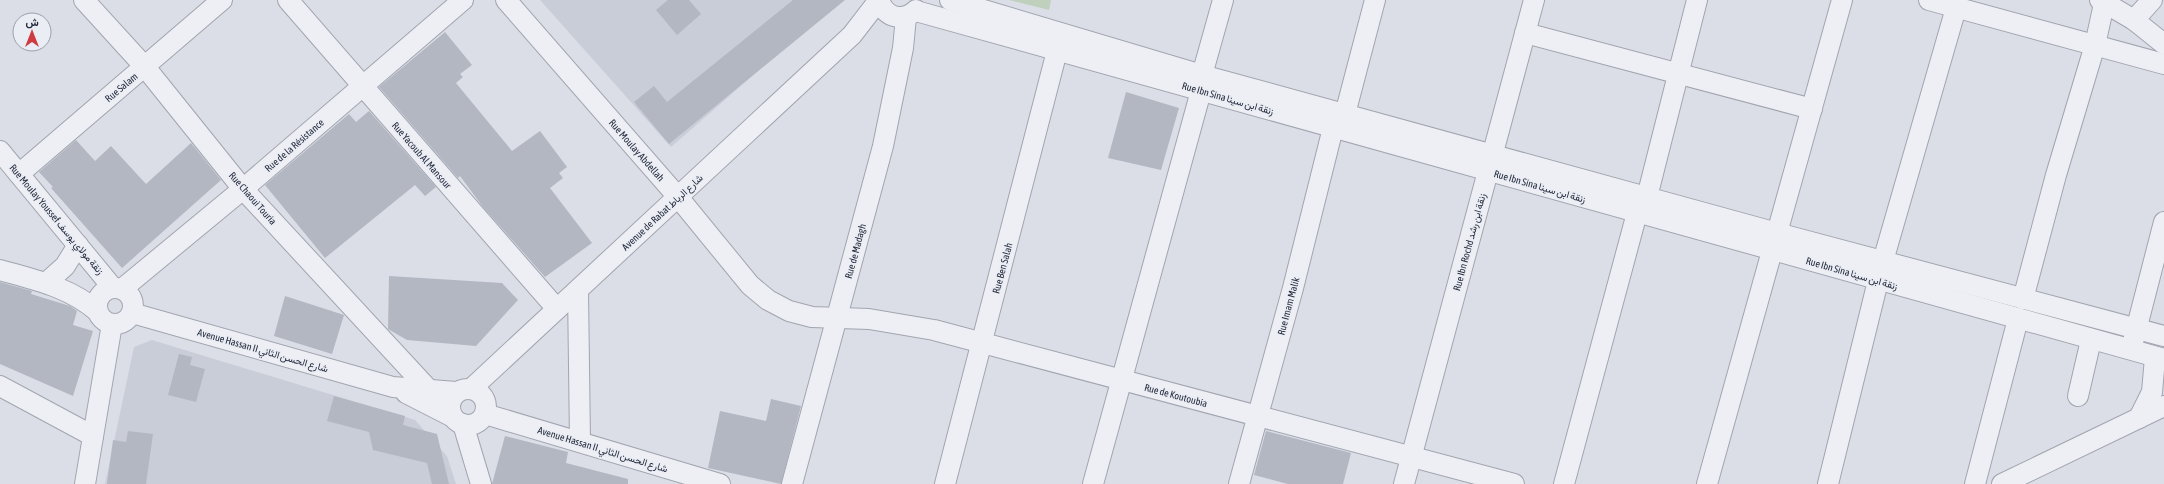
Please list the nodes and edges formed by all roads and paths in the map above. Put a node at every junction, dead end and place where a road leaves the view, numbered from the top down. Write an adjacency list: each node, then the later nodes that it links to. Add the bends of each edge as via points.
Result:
1 (84, 0): 25 (street, Rue Chaoui Touria)
2 (222, 0): 25 (street, Rue Salam)
3 (288, 0): 28 (street, Rue Yacoub Al Mansour)
4 (463, 0): 28 (street, Rue de la Résistance)
5 (506, 0): 35 (street, Rue Moulay Abdellah)
6 (879, 0): 17 (street, via 886,12); 20 (street, Avenue de Rabat شارع الرباط)
7 (953, 0): 27 (street, Rue Ibn Sina زنقة ابن سينا)
8 (1223, 0): 27 (street)
9 (1375, 0): 30 (street, Rue Imam Malik)
10 (1534, 0): 19 (street, Rue Ibn Rochd زنقة ابن رشد)
11 (1697, 0): 26 (street)
12 (1842, 0): 29 (street)
13 (1929, 0): 16 (street)
14 (2152, 0): 18 (street)
15 (2102, 2): 18 (street); 22 (street)
16 (1956, 8): 22 (street); 40 (street)
17 (909, 11): 20 (street, Avenue de Rabat شارع الرباط); 23 (street, Rue Ibn Sina زنقة ابن سينا); 50 (street, Rue de Madagh, via 883,146)
18 (2134, 20): 21 (street)
19 (1525, 33): 26 (street); 32 (street, Rue Ibn Rochd زنقة ابن رشد)
20 (852, 35): 35 (street, Avenue de Rabat شارع الرباط)
21 (2164, 44)
22 (2095, 45): 24 (street); 46 (street, via 2056,175)
23 (1057, 51): 27 (street, Rue Ibn Sina زنقة ابن سينا); 56 (street, Rue Ben Salah)
24 (2164, 64)
25 (145, 67): 33 (street, Rue Salam); 34 (street, Rue Chaoui Touria)
26 (1678, 74): 29 (street); 36 (street)
27 (1202, 83): 30 (street, Rue Ibn Sina زنقة ابن سينا); 59 (street)
28 (363, 86): 34 (street, Rue de la Résistance); 47 (street, Rue Yacoub Al Mansour)
29 (1812, 109): 38 (street)
30 (1339, 121): 32 (street, Rue Ibn Sina زنقة ابن سينا); 67 (street, Rue Imam Malik)
31 (0, 151): 33 (street, Rue Moulay Youssef زنقة مولاي يوسف)
32 (1490, 163): 36 (street, Rue Ibn Sina زنقة ابن سينا); 72 (street, Rue Ibn Rochd زنقة ابن رشد)
33 (19, 174): 39 (street, Rue Moulay Youssef زنقة مولاي يوسف)
34 (243, 189): 44 (street, Rue de la Résistance); 62 (street, Rue Chaoui Touria)
35 (678, 197): 45 (street, Avenue de Rabat شارع الرباط); 50 (street, Rue Moulay Abdellah, via 750,284 768,300 789,311 804,315)
36 (1642, 205): 38 (street, Rue Ibn Sina زنقة ابن سينا); 83 (street)
37 (2164, 223): 53 (street)
38 (1775, 242): 40 (street, Rue Ibn Sina زنقة ابن سينا); 42 (street, Rue Ibn Sina زنقة ابن سينا); 84 (street)
39 (78, 245): 43 (street, via 65,266); 44 (street, Rue Moulay Youssef زنقة مولاي يوسف)
40 (1882, 261): 46 (street, Rue Ibn Sina زنقة ابن سينا)
41 (0, 270): 43 (street)
42 (1878, 281): 51 (street, Rue Ibn Sina زنقة ابن سينا); 85 (street)
43 (47, 283): 44 (street); 48 (street, via 74,294)
44 (113, 289): 48 (street, via 97,300); 49 (street, via 132,299)
45 (578, 290): 47 (street, Avenue de Rabat شارع الرباط); 71 (street)
46 (2023, 300): 53 (street, Rue Ibn Sina زنقة ابن سينا)
47 (557, 309): 63 (street, Avenue de Rabat شارع الرباط)
48 (97, 311): 52 (street, via 103,320)
49 (132, 313): 52 (street, via 126,321); 61 (street, Avenue Hassan II شارع الحسن الثاني)
50 (837, 318): 56 (street, Rue de Koutoubia, via 902,323); 77 (street, Rue de Madagh)
51 (2018, 320): 55 (street, Rue Ibn Sina زنقة ابن سينا); 86 (street)
52 (112, 324): 70 (street)
53 (2136, 330): 54 (street, Rue Ibn Sina زنقة ابن سينا); 57 (street)
54 (2164, 336)
55 (2091, 340): 57 (street, Rue Ibn Sina زنقة ابن سينا); 64 (street)
56 (982, 343): 59 (street, Rue de Koutoubia); 78 (street, Rue Ben Salah)
57 (2130, 351): 58 (street, Rue Ibn Sina زنقة ابن سينا)
58 (2160, 358): 68 (street, via 2152,392)
59 (1122, 380): 67 (street, Rue de Koutoubia); 79 (street)
60 (0, 386): 70 (street)
61 (393, 387): 62 (street, Avenue Hassan II شارع الحسن الثاني); 69 (street, Avenue Hassan II شارع الحسن الثاني)
62 (429, 390): 63 (street, Avenue Hassan II شارع الحسن الثاني)
63 (464, 391): 66 (street, via 482,395 486,407); 69 (street, via 453,396 450,406)
64 (2078, 396)
65 (2164, 406): 68 (street)
66 (485, 414): 69 (street, via 476,423); 71 (street, Avenue Hassan II شارع الحسن الثاني)
67 (1257, 417): 72 (street, Rue de Koutoubia); 80 (street, Rue Imam Malik)
68 (2138, 418): 87 (street)
69 (458, 421): 75 (street)
70 (93, 436): 74 (street)
71 (580, 442): 73 (street, Avenue Hassan II شارع الحسن الثاني)
72 (1411, 458): 81 (street, Rue Ibn Rochd زنقة ابن رشد); 82 (street, Rue de Koutoubia)
73 (684, 479): 76 (street, Avenue Hassan II شارع الحسن الثاني)
74 (85, 484)
75 (481, 484)
76 (720, 484)
77 (792, 484)
78 (945, 484)
79 (1093, 484)
80 (1239, 484)
81 (1404, 484)
82 (1514, 484)
83 (1564, 484)
84 (1707, 484)
85 (1828, 484)
86 (1975, 484)
87 (2002, 484)

